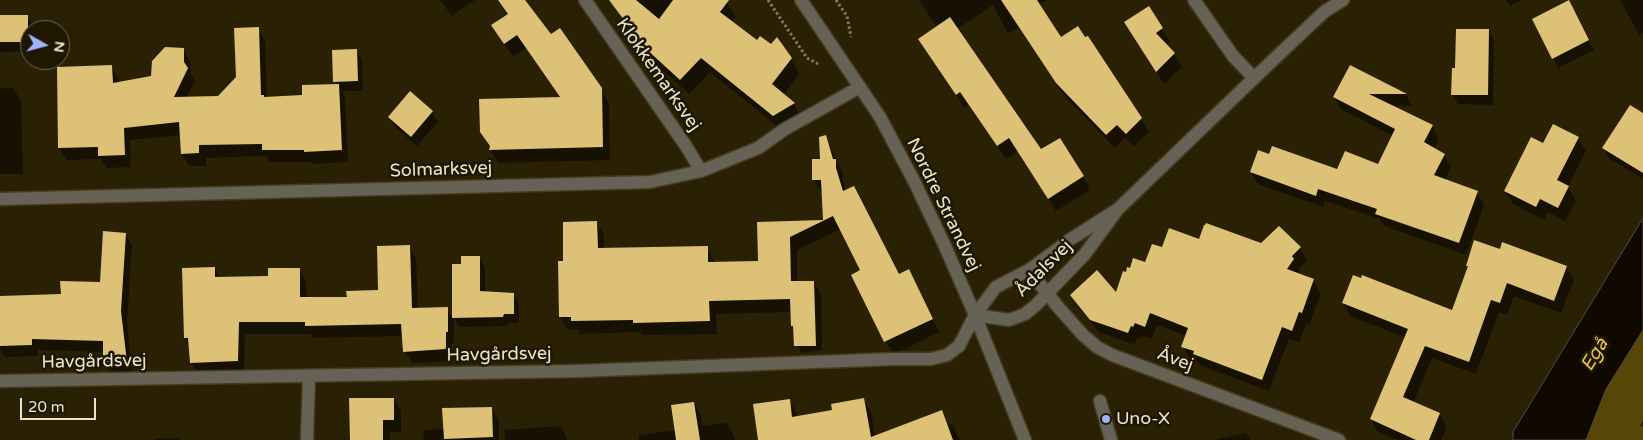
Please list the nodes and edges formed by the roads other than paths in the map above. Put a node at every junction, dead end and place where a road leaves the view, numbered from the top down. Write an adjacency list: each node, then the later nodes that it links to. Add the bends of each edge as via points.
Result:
1 (585, 0): 7 (street, Klokkemarksvej)
2 (801, 0): 6 (street, Nordre Strandvej)
3 (1194, 0): 5 (street, via 1233,56)
4 (1343, 0): 5 (street, Ådalsvej, via 1324,12)
5 (1254, 78): 9 (street, Ådalsvej)
6 (860, 87): 7 (street, Solmarksvej, via 758,148); 12 (street, Nordre Strandvej, via 914,181)
7 (701, 171): 8 (street, Solmarksvej, via 650,182)
8 (0, 199)
9 (1118, 209): 10 (street, Ådalsvej); 11 (street, Ådalsvej, via 1085,254)
10 (1029, 270): 11 (street, Åvej); 12 (street, Ådalsvej, via 996,287)
11 (1048, 293): 12 (street, Ådalsvej, via 1024,314 1009,320); 19 (street, Åvej, via 1083,335 1112,355)
12 (975, 315): 13 (street, Havgårdsvej, via 959,346 946,355 931,359 588,371); 17 (street, Nordre Strandvej)
13 (309, 376): 14 (street, Havgårdsvej); 16 (street)
14 (0, 382)
15 (1100, 401): 18 (street)
16 (307, 440)
17 (1025, 440)
18 (1111, 440)
19 (1339, 440)

